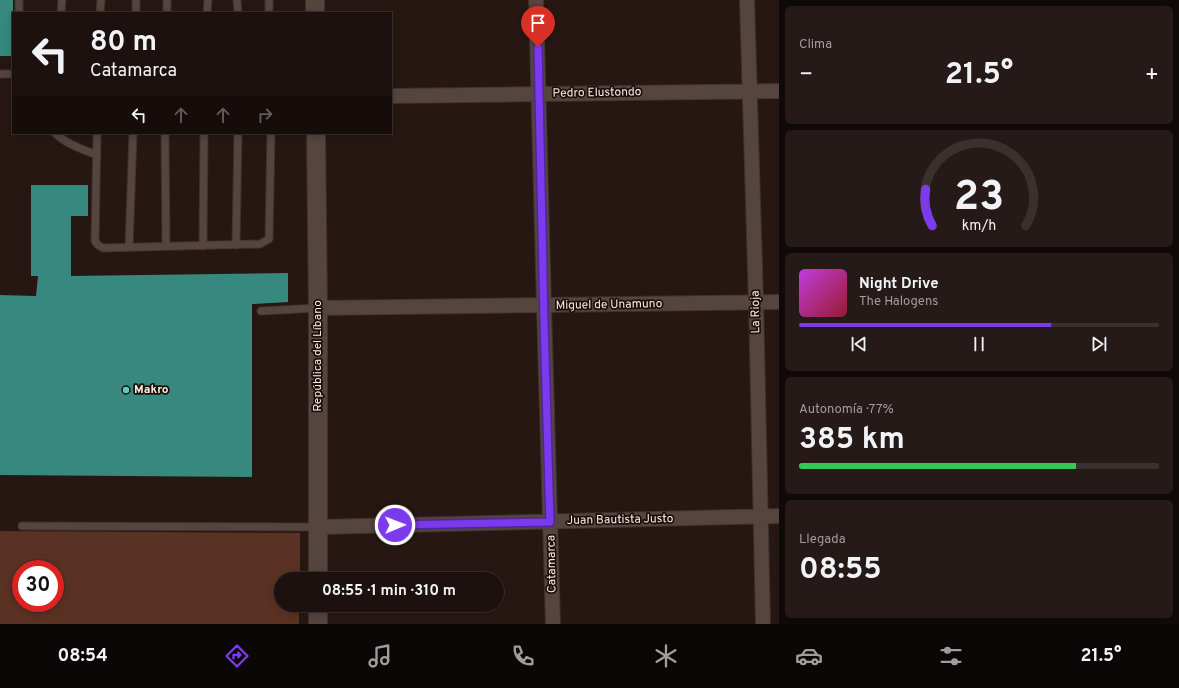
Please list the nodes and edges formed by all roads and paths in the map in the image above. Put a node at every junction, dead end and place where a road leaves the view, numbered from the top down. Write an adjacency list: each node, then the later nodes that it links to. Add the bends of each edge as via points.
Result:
1 (19, 0): 12 (lane)
2 (62, 0): 13 (lane)
3 (101, 0): 14 (lane)
4 (136, 0): 15 (lane)
5 (167, 0): 16 (lane)
6 (208, 0): 17 (lane)
7 (237, 0): 18 (lane)
8 (269, 0): 19 (lane)
9 (315, 0): 20 (street)
10 (536, 0): 25 (street, Catamarca)
11 (747, 0): 23 (street, La Rioja)
12 (19, 12)
13 (61, 12)
14 (100, 12)
15 (136, 12)
16 (167, 12)
17 (207, 12)
18 (238, 12)
19 (269, 12)
20 (315, 12)
21 (0, 74): 22 (lane)
22 (12, 74)
23 (749, 91): 24 (street, Pedro Elustondo); 25 (street, Pedro Elustondo); 40 (street, La Rioja)
24 (779, 91)
25 (539, 94): 26 (street, Pedro Elustondo); 42 (street, Catamarca)
26 (392, 96)
27 (56, 134): 35 (lane)
28 (97, 134): 35 (lane)
29 (133, 134): 39 (lane)
30 (165, 134): 37 (lane)
31 (204, 134): 38 (lane)
32 (238, 134): 36 (lane)
33 (272, 134): 36 (lane, via 269,239 260,244)
34 (316, 134): 43 (street, República del Líbano)
35 (97, 154): 39 (lane, via 95,241 103,248)
36 (236, 245): 38 (lane)
37 (166, 246): 38 (lane); 39 (lane)
38 (203, 246)
39 (129, 247)
40 (756, 302): 41 (street, Miguel de Unamuno); 42 (street, Miguel de Unamuno); 45 (street, La Rioja)
41 (779, 302)
42 (544, 306): 43 (street, Miguel de Unamuno); 47 (street, Catamarca)
43 (318, 308): 44 (lane); 49 (street, República del Líbano)
44 (261, 310)
45 (761, 516): 46 (street, Juan Bautista Justo); 47 (street, Juan Bautista Justo); 54 (street, La Rioja)
46 (779, 516)
47 (550, 522): 49 (street, Juan Bautista Justo); 53 (street, Catamarca)
48 (22, 526): 49 (lane)
49 (318, 527): 50 (street, República del Líbano)
50 (318, 572)
51 (318, 612): 52 (street)
52 (318, 624)
53 (553, 624)
54 (763, 624)

